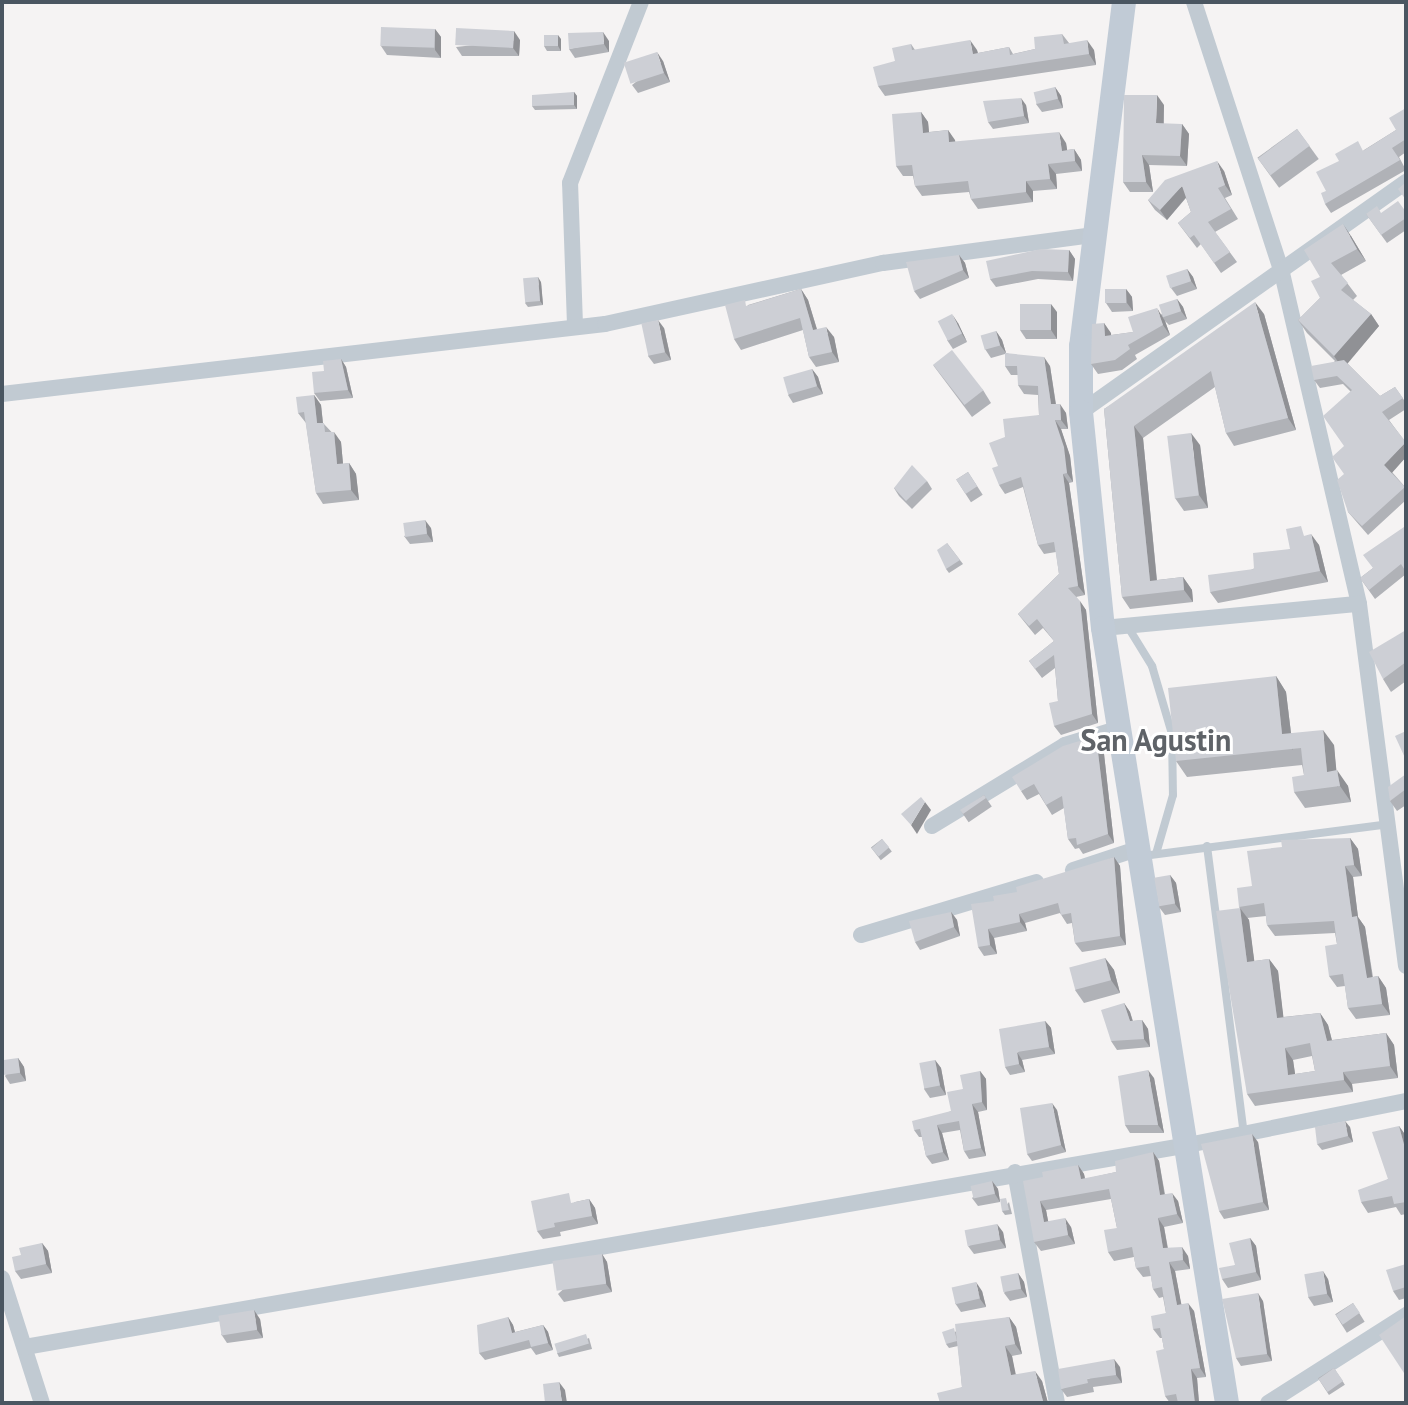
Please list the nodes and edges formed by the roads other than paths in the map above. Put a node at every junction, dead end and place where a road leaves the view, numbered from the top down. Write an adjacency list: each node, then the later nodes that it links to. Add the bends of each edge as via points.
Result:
1 (641, 2): 7 (street, via 570,183)
2 (1124, 2): 5 (main road)
3 (1194, 2): 6 (street)
4 (1406, 182): 6 (street)
5 (1094, 235): 7 (street, via 883,263 605,324); 9 (main road, via 1081,346)
6 (1282, 273): 9 (street); 10 (street)
7 (575, 325): 8 (street)
8 (2, 394)
9 (1081, 412): 11 (main road)
10 (1359, 604): 11 (street); 13 (street)
11 (1116, 627): 12 (main road); 16 (lane, via 1161,686 1172,734 1173,795)
12 (1120, 728): 14 (street, via 1075,740); 16 (main road)
13 (1388, 824): 15 (lane); 18 (street)
14 (932, 826)
15 (1207, 846): 16 (lane); 20 (lane)
16 (1146, 853): 17 (street); 21 (main road)
17 (861, 935)
18 (1406, 966)
19 (1406, 1101): 20 (street)
20 (1244, 1133): 21 (street)
21 (1183, 1146): 22 (street); 28 (main road)
22 (1015, 1172): 25 (street); 27 (street)
23 (2, 1278): 25 (street)
24 (1406, 1315): 29 (street)
25 (25, 1347): 26 (street)
26 (42, 1403)
27 (1057, 1403)
28 (1227, 1403)
29 (1268, 1403)

